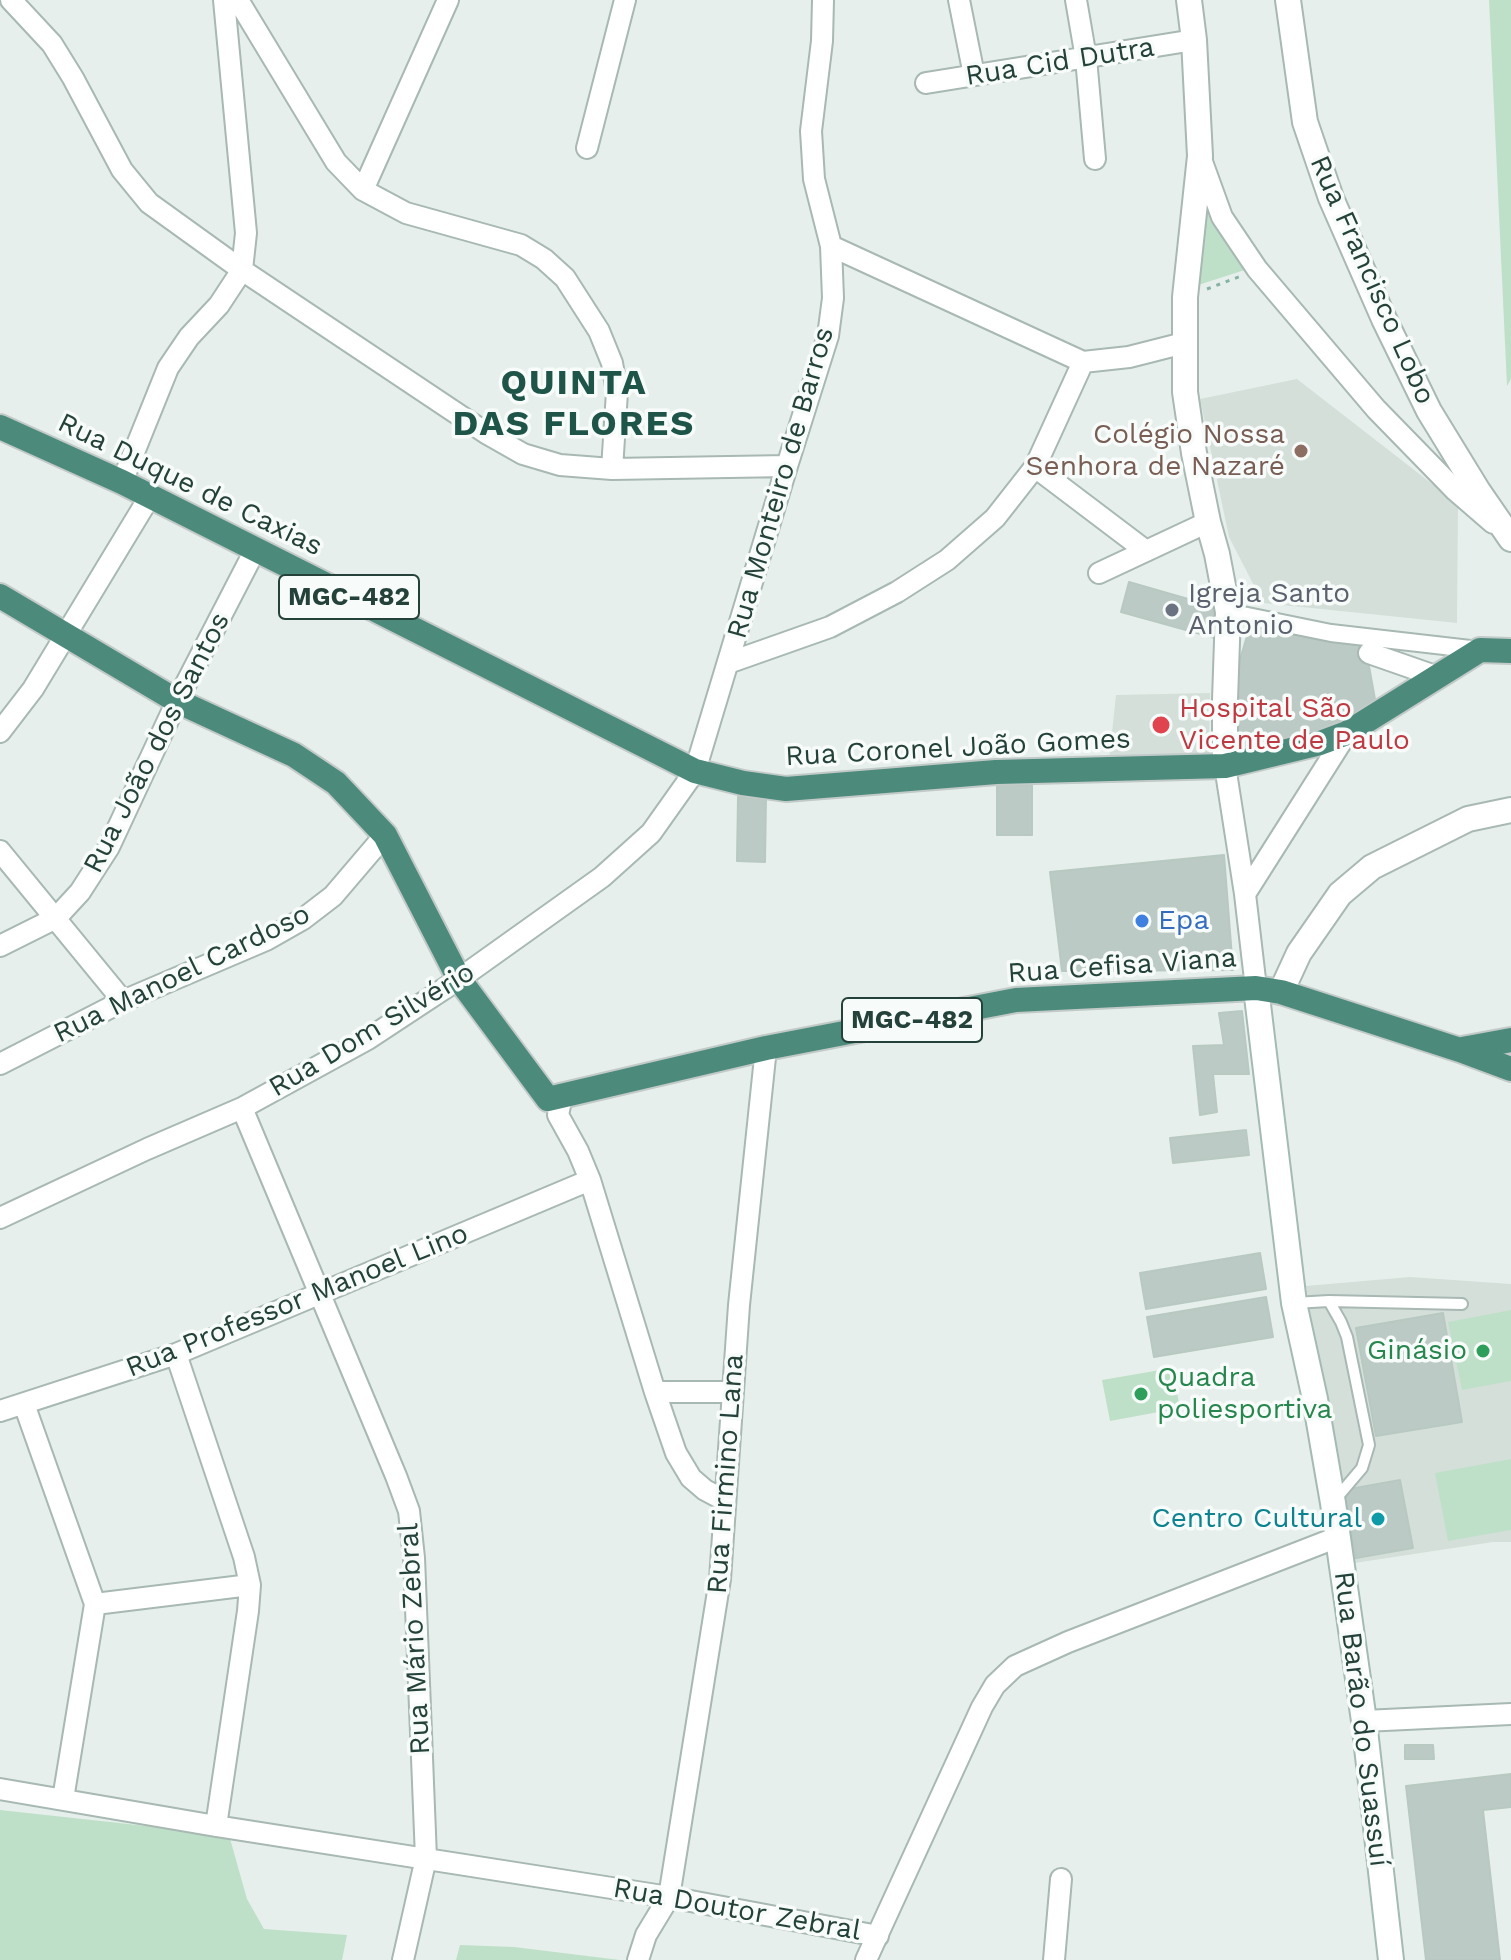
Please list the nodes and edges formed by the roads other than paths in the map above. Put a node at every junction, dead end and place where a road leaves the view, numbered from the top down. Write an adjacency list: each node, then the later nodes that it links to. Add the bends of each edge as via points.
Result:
1 (11, 0): 22 (street, via 52,44 122,170 149,203)
2 (224, 0): 22 (street, via 246,233)
3 (238, 0): 18 (street, via 336,162)
4 (448, 0): 18 (street)
5 (625, 0): 15 (street)
6 (823, 0): 21 (street, Rua Monteiro de Barros, via 811,131 814,179)
7 (959, 0): 13 (street)
8 (1076, 0): 12 (street)
9 (1189, 0): 11 (street)
10 (1288, 0): 32 (street, Rua Francisco Lobo, via 1305,122 1331,198 1429,411)
11 (1194, 40): 12 (street, Rua Cid Dutra); 16 (street)
12 (1086, 58): 13 (street, Rua Cid Dutra); 17 (street)
13 (974, 75): 14 (street, Rua Cid Dutra)
14 (926, 83)
15 (587, 148)
16 (1200, 156): 19 (street); 20 (street)
17 (1095, 159)
18 (363, 190): 28 (street, via 406,213 521,245 565,278 599,331 612,363 617,392)
19 (1222, 217): 20 (street); 32 (street, via 1257,269 1376,409)
20 (1192, 226): 23 (street)
21 (831, 246): 24 (street); 26 (street, Rua Monteiro de Barros, via 828,336)
22 (242, 270): 28 (street, via 523,454 560,465); 29 (street, via 168,368)
23 (1184, 343): 24 (street); 31 (street, via 1185,392)
24 (1083, 362): 27 (street)
25 (0, 427): 29 (highway, Rua Duque de Caxias / MGC-482)
26 (787, 466): 28 (street); 42 (street, Rua Monteiro de Barros)
27 (1035, 467): 34 (street); 42 (street, via 995,518 947,560 897,592 830,627)
28 (612, 469)
29 (122, 482): 30 (highway, Rua Duque de Caxias / MGC-482)
30 (150, 496): 33 (highway, Rua Duque de Caxias / MGC-482); 38 (street)
31 (1208, 522): 34 (street); 37 (street)
32 (1511, 539)
33 (255, 550): 44 (street, Rua João dos Santos); 48 (highway, Rua Duque de Caxias / MGC-482)
34 (1146, 551): 35 (street)
35 (1099, 573)
36 (0, 596): 38 (highway)
37 (1228, 612): 39 (street, via 1331,633); 47 (street)
38 (66, 637): 44 (highway); 45 (street)
39 (1480, 650): 40 (highway); 43 (highway, MGC-482)
40 (1511, 651)
41 (1369, 653): 43 (street)
42 (728, 663): 48 (street, Rua Monteiro de Barros)
43 (1438, 677): 46 (highway, MGC-482)
44 (177, 701): 50 (highway, via 294,755 336,783); 53 (street, Rua João dos Santos, via 109,847)
45 (0, 732)
46 (1347, 733): 47 (highway, MGC-482); 52 (street)
47 (1225, 766): 48 (highway, Rua Coronel João Gomes / MGC-482, via 996,772 786,789); 52 (street, Rua Barão do Suassuí)
48 (695, 771): 55 (street, Rua Dom Silvério, via 651,833 612,868)
49 (1511, 810): 56 (street, via 1468,819 1372,867 1340,894)
50 (385, 835): 55 (highway); 57 (street, Rua Manoel Cardoso, via 333,896 303,919)
51 (0, 851): 53 (street)
52 (1245, 894): 56 (street, Rua Barão do Suassuí)
53 (56, 918): 54 (street, Rua João dos Santos); 57 (street)
54 (0, 946)
55 (459, 979): 63 (highway); 64 (street, Rua Dom Silvério, via 368,1039)
56 (1266, 993): 59 (highway, Rua Cefisa Viana / MGC-482, via 1016,1000); 60 (highway, Rua Cefisa Viana / MGC-482); 69 (street, Rua Barão do Suassuí)
57 (123, 1001): 61 (street, Rua Manoel Cardoso)
58 (1511, 1040): 60 (highway, Rua Cefisa Viana)
59 (766, 1048): 63 (highway, Rua Cefisa Viana / MGC-482); 73 (street, Rua Firmino Lana)
60 (1460, 1050): 62 (highway, Rua Cefisa Viana / MGC-482)
61 (0, 1064)
62 (1511, 1069)
63 (555, 1097): 65 (street, via 558,1115)
64 (242, 1108): 66 (street, Rua Dom Silvério); 67 (street, Rua Mário Zebral)
65 (590, 1180): 67 (street, Rua Professor Manoel Lino); 72 (street)
66 (0, 1218)
67 (321, 1294): 71 (street, Rua Professor Manoel Lino); 86 (street, Rua Mário Zebral, via 409,1511)
68 (1329, 1301): 69 (lane); 70 (lane); 77 (lane, via 1347,1337 1369,1445 1362,1468)
69 (1294, 1303): 77 (street, Rua Barão do Suassuí)
70 (1462, 1304)
71 (176, 1354): 74 (street, Rua Professor Manoel Lino); 79 (street)
72 (655, 1392): 73 (street); 76 (street, via 676,1453 691,1478)
73 (733, 1392): 76 (street, Rua Firmino Lana)
74 (24, 1404): 75 (street, Rua Professor Manoel Lino); 80 (street)
75 (0, 1411)
76 (724, 1500): 88 (street, Rua Firmino Lana, via 720,1579)
77 (1333, 1503): 78 (street, Rua Barão do Suassuí)
78 (1338, 1537): 82 (street, Rua Barão do Suassuí); 89 (street, Rua Doutor Zebral, via 1015,1666 982,1707)
79 (250, 1585): 80 (street); 85 (street)
80 (95, 1604): 84 (street)
81 (1511, 1714): 82 (street)
82 (1364, 1721): 94 (street, Rua Barão do Suassuí)
83 (0, 1789): 84 (street, Rua Doutor Zebral)
84 (63, 1799): 85 (street, Rua Doutor Zebral)
85 (216, 1826): 86 (street, Rua Doutor Zebral)
86 (426, 1858): 88 (street, Rua Doutor Zebral); 90 (street, Rua Mário Zebral)
87 (1061, 1879): 93 (street)
88 (669, 1897): 89 (street, Rua Doutor Zebral); 91 (street)
89 (878, 1936): 92 (street)
90 (403, 1960)
91 (638, 1960)
92 (866, 1960)
93 (1054, 1960)
94 (1391, 1960)

